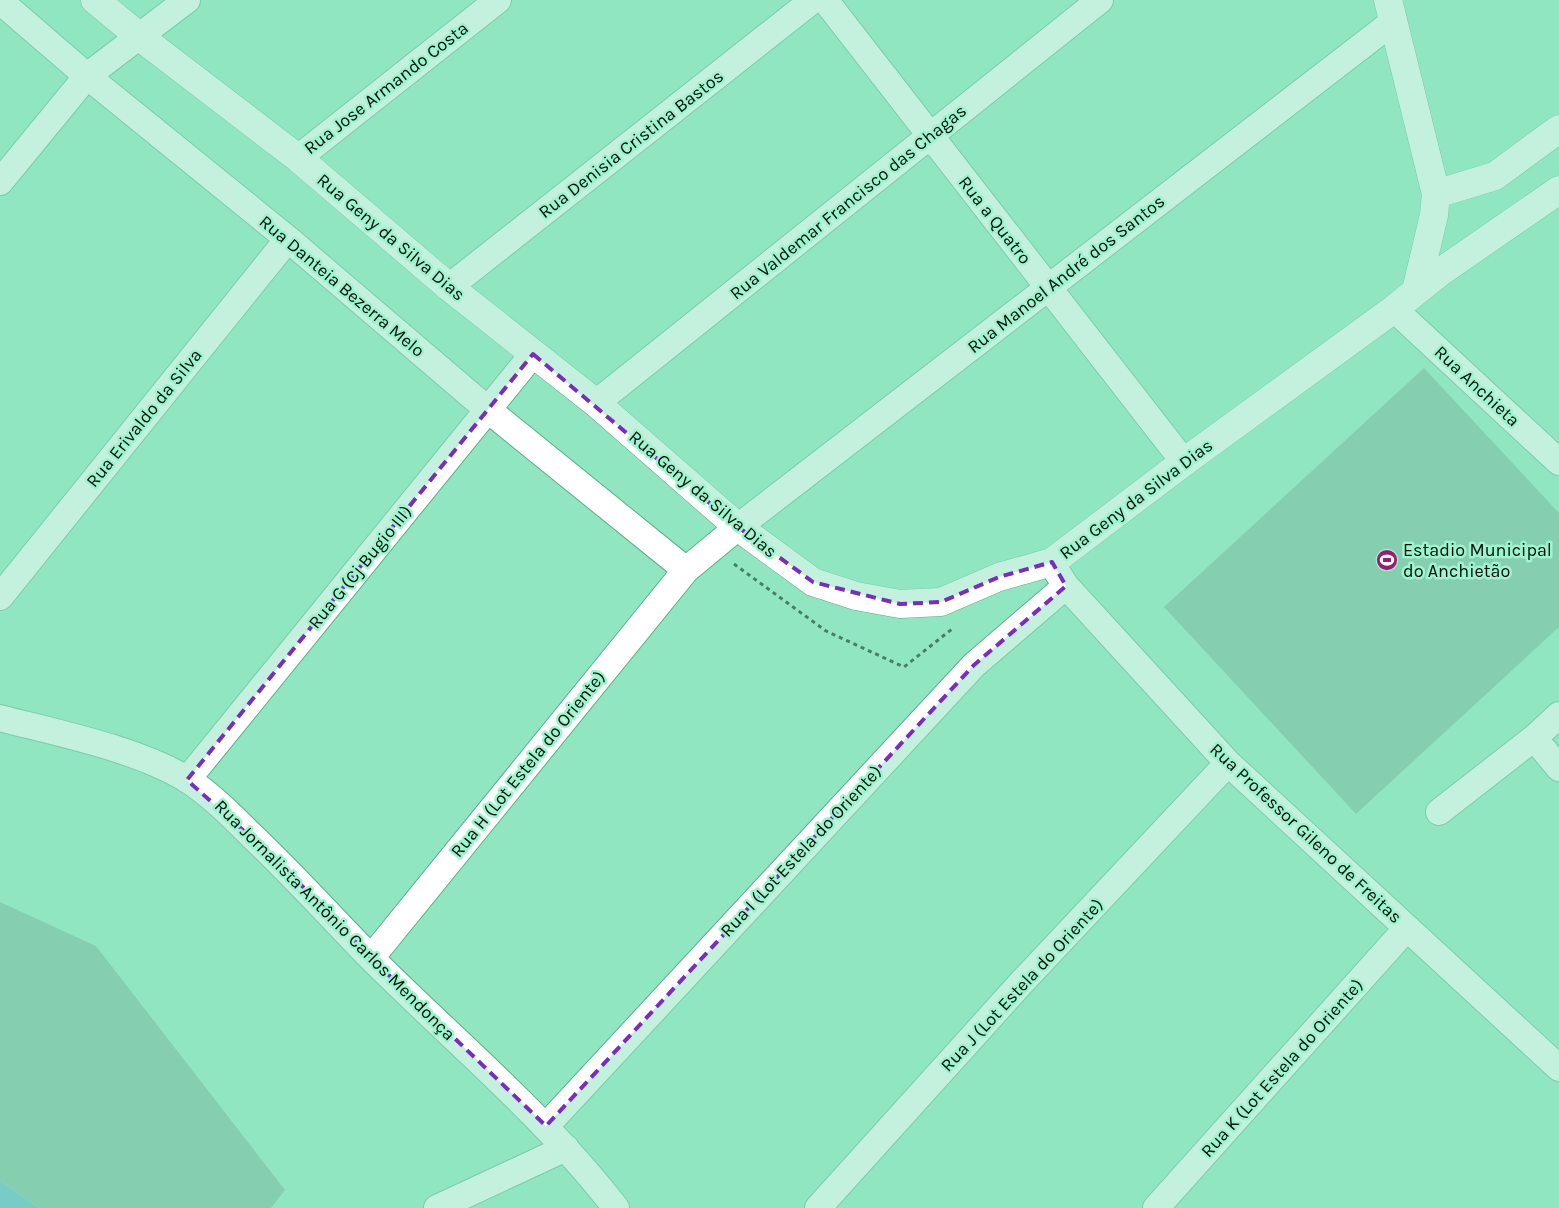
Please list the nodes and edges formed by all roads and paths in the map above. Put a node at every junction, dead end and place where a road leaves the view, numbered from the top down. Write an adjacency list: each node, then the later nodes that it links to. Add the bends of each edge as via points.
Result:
1 (95, 0): 9 (main road, Rua Geny da Silva Dias)
2 (187, 0): 9 (street)
3 (498, 0): 13 (street, Rua Jose Armando Costa)
4 (813, 0): 18 (street, Rua Denisia Cristina Bastos)
5 (825, 0): 12 (street, Rua a Quatro)
6 (1100, 0): 12 (street, Rua Valdemar Francisco das Chagas)
7 (0, 1): 10 (street, Rua Danteia Bezerra Melo)
8 (1391, 11): 16 (main road); 19 (street, Rua Manoel André dos Santos)
9 (140, 37): 10 (street); 13 (main road, Rua Geny da Silva Dias)
10 (87, 76): 14 (street); 17 (street, Rua Danteia Bezerra Melo)
11 (1559, 129): 16 (main road, via 1495,176)
12 (930, 136): 19 (street, Rua a Quatro); 23 (street, Rua Valdemar Francisco das Chagas)
13 (298, 158): 18 (main road, Rua Geny da Silva Dias)
14 (0, 182)
15 (1559, 190): 20 (main road, Rua Geny da Silva Dias)
16 (1436, 194): 20 (main road)
17 (288, 239): 24 (street, Rua Danteia Bezerra Melo); 31 (street, Rua Erivaldo da Silva)
18 (449, 287): 22 (main road, Rua Geny da Silva Dias)
19 (1047, 288): 25 (street, Rua a Quatro); 27 (street, Rua Manoel André dos Santos)
20 (1416, 291): 21 (main road, Rua Geny da Silva Dias)
21 (1394, 309): 25 (main road, Rua Geny da Silva Dias); 26 (street, Rua Anchieta)
22 (533, 354): 23 (main road, Rua Geny da Silva Dias); 24 (street, Rua G (Cj Bugio III))
23 (596, 403): 27 (main road, Rua Geny da Silva Dias)
24 (487, 409): 28 (street, Rua Danteia Bezerra Melo); 38 (street, Rua G (Cj Bugio III))
25 (1184, 462): 29 (main road, Rua Geny da Silva Dias)
26 (1559, 462)
27 (738, 527): 28 (street, Rua Manoel André dos Santos); 29 (main road, Rua Geny da Silva Dias, via 814,582 856,596 900,604 941,602 999,577)
28 (695, 562): 32 (path, via 731,563 826,631 904,667); 41 (street, Rua H (Lot Estela do Oriente))
29 (1052, 562): 30 (street, Rua Professor Gileno de Freitas)
30 (1066, 586): 36 (street, Rua Professor Gileno de Freitas); 43 (street, Rua I (Lot Estela do Oriente), via 974,665)
31 (0, 597)
32 (957, 625)
33 (1559, 715): 35 (street)
34 (0, 718): 38 (street, Rua Jornalista Antônio Carlos Mendonça, via 79,738 142,759)
35 (1534, 738): 37 (street); 39 (street)
36 (1228, 764): 40 (street, Rua Professor Gileno de Freitas); 47 (street, Rua J (Lot Estela do Oriente), via 1022,982)
37 (1559, 768)
38 (187, 780): 41 (street, Rua Jornalista Antônio Carlos Mendonça, via 269,852)
39 (1439, 812)
40 (1407, 928): 42 (street, Rua Professor Gileno de Freitas); 48 (street, Rua K (Lot Estela do Oriente))
41 (371, 958): 43 (street, Rua Jornalista Antônio Carlos Mendonça)
42 (1559, 1068)
43 (546, 1126): 44 (street, Rua Jornalista Antônio Carlos Mendonça)
44 (566, 1148): 45 (street); 46 (street, Rua Jornalista Antônio Carlos Mendonça)
45 (437, 1208)
46 (616, 1208)
47 (818, 1208)
48 (1156, 1208)

